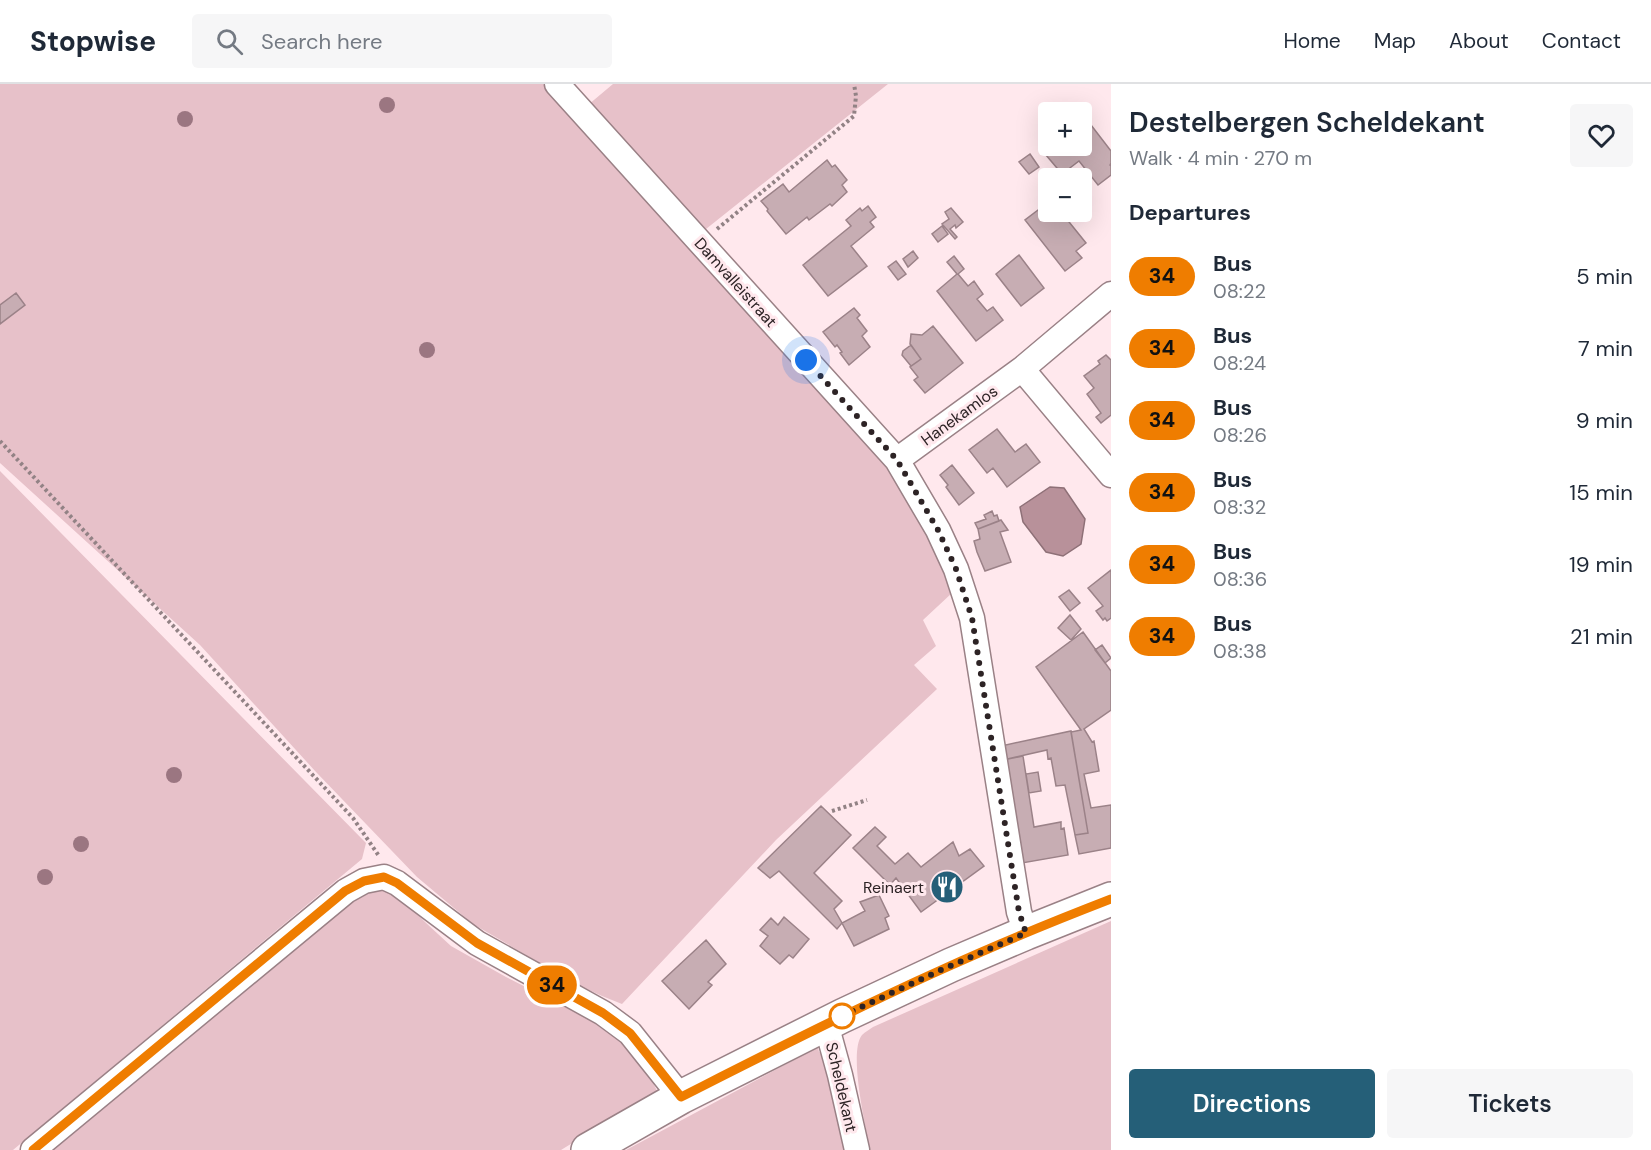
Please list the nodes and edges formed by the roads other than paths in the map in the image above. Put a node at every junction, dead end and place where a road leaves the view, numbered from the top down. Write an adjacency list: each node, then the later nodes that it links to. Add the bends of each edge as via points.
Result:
1 (557, 84): 4 (street, Damvalleistraat)
2 (1111, 294): 3 (street, Hanekamlos)
3 (1022, 369): 4 (street, Hanekamlos); 5 (street)
4 (897, 460): 7 (street, Damvalleistraat, via 938,530 972,618 1019,912)
5 (1111, 475)
6 (1111, 899): 7 (main road)
7 (1026, 933): 8 (main road)
8 (826, 1024): 9 (main road); 12 (street, Scheldekant)
9 (681, 1097): 10 (street, via 630,1033 603,1013 477,943 384,877 345,891); 11 (main road)
10 (33, 1150)
11 (588, 1150)
12 (856, 1150)

